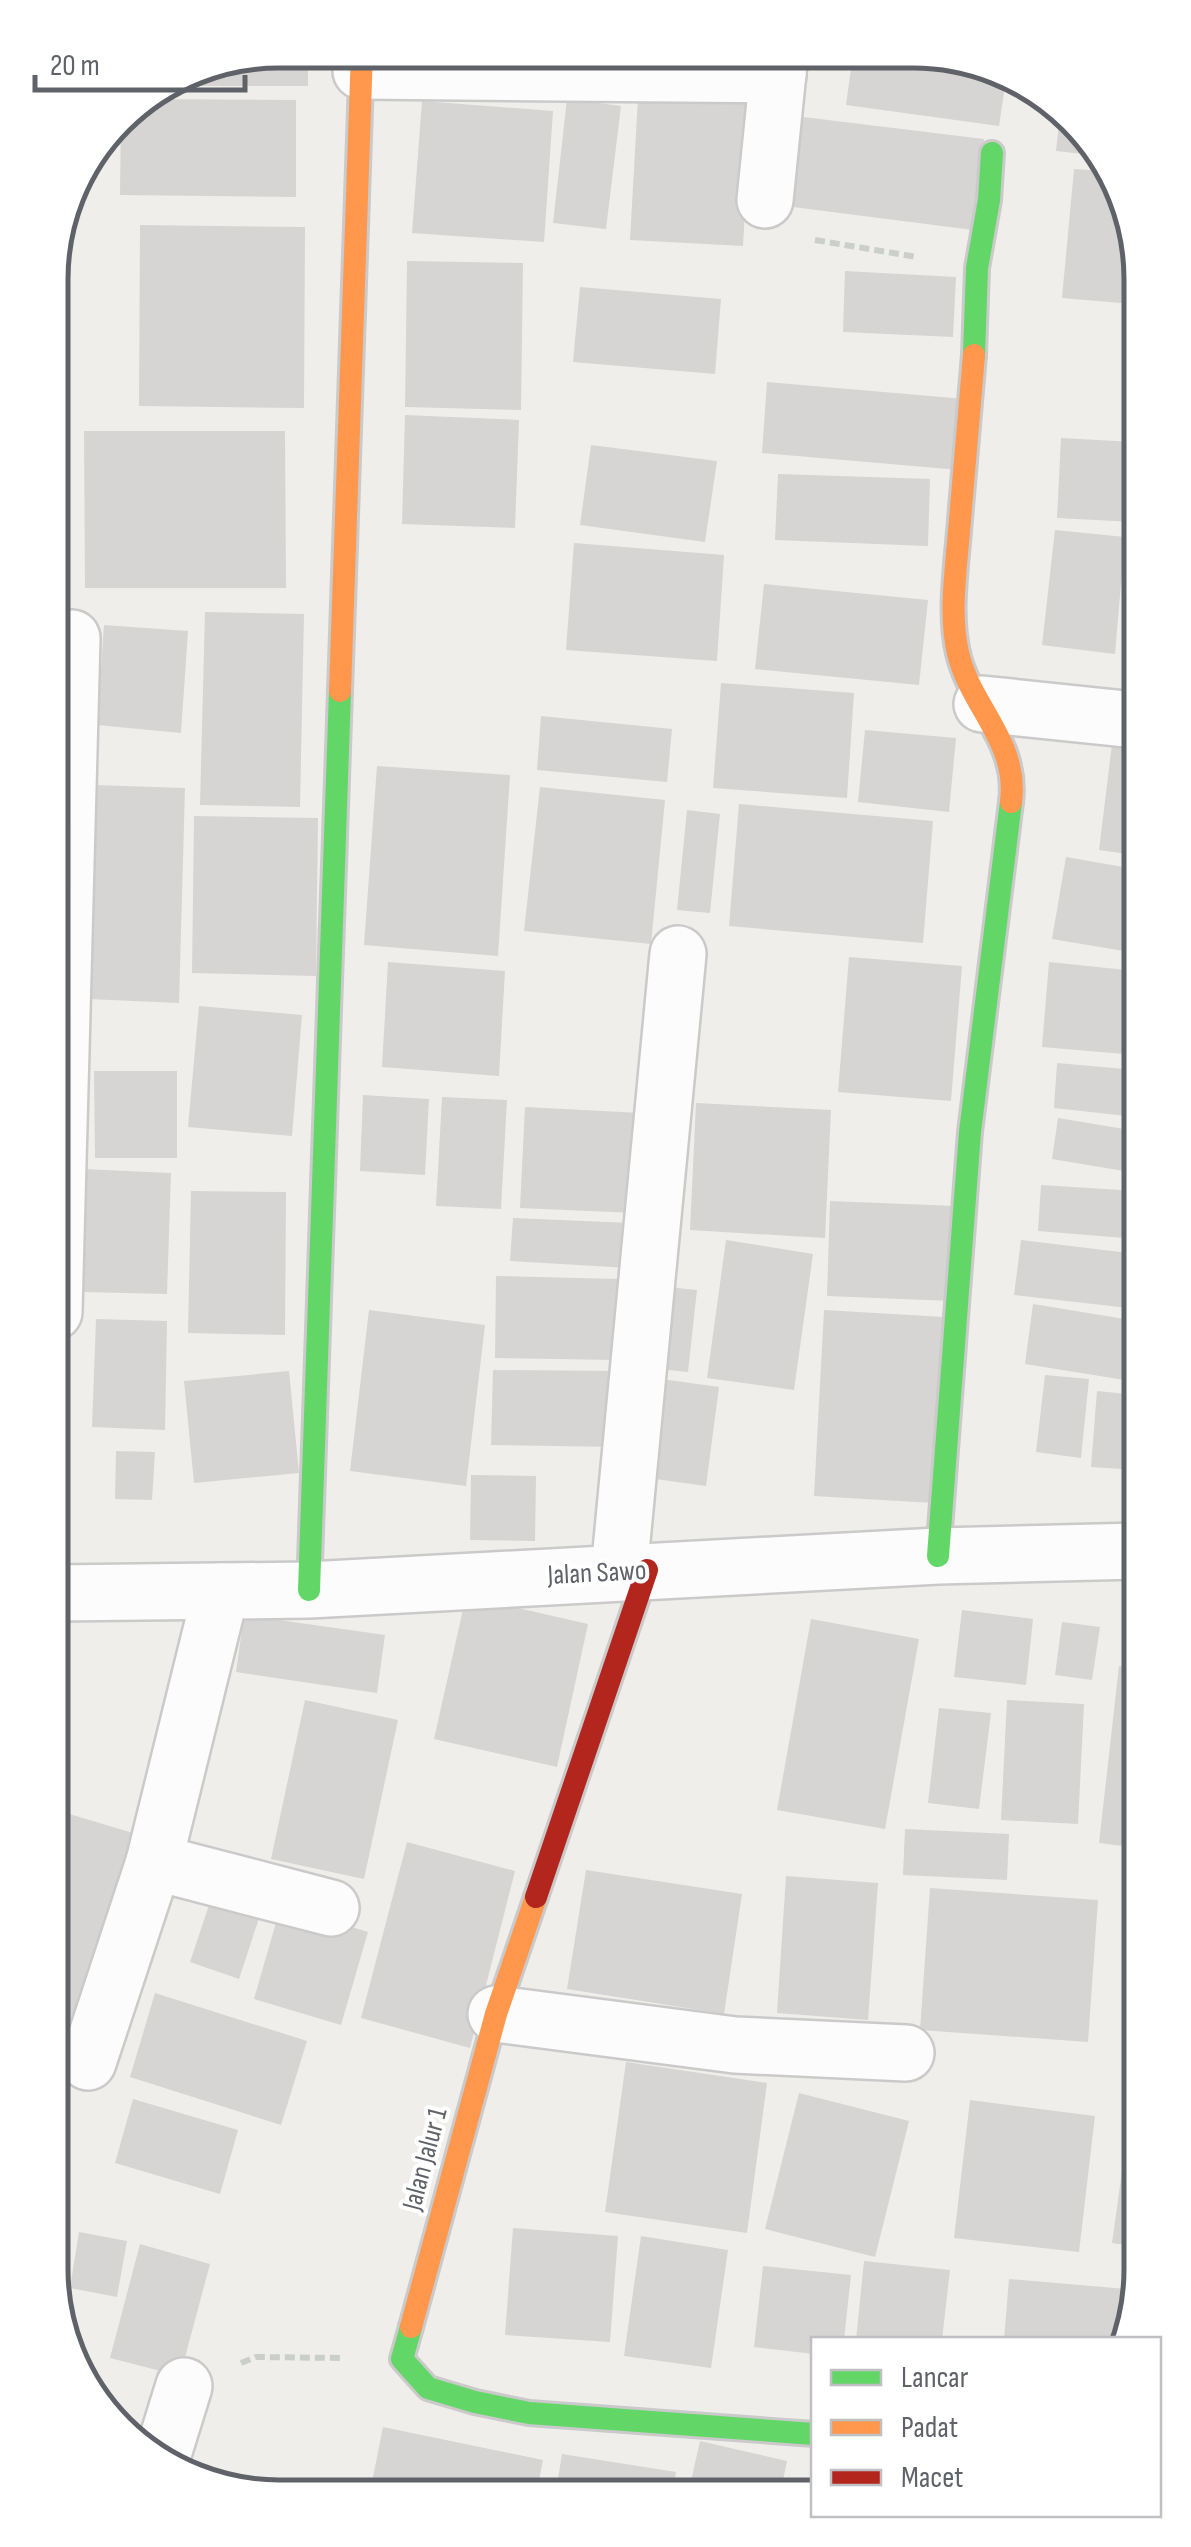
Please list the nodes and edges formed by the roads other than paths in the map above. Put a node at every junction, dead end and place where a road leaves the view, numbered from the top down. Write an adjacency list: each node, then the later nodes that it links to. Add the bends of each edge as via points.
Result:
1 (361, 68): 13 (street)
2 (779, 68): 4 (street)
3 (992, 153): 6 (street, via 977,268 955,584 958,654)
4 (765, 200)
5 (72, 638): 8 (street)
6 (982, 704): 7 (street); 11 (street, via 1002,743 1013,788 970,1132)
7 (1124, 719)
8 (68, 788)
9 (678, 954): 12 (street)
10 (1123, 1551): 11 (street, Jalan Sawo)
11 (938, 1556): 12 (street, Jalan Sawo)
12 (633, 1571): 13 (street, Jalan Sawo); 18 (street, Jalan Jalur 1)
13 (310, 1590): 14 (street, Jalan Sawo)
14 (220, 1591): 15 (street, Jalan Sawo); 16 (street)
15 (68, 1593)
16 (154, 1862): 17 (street); 20 (street)
17 (331, 1908)
18 (496, 2014): 19 (street, via 735,2045); 22 (street, Jalan Jalur 1, via 402,2360 428,2388 529,2413)
19 (906, 2053)
20 (88, 2062)
21 (184, 2386): 23 (street)
22 (811, 2434)
23 (165, 2446)

